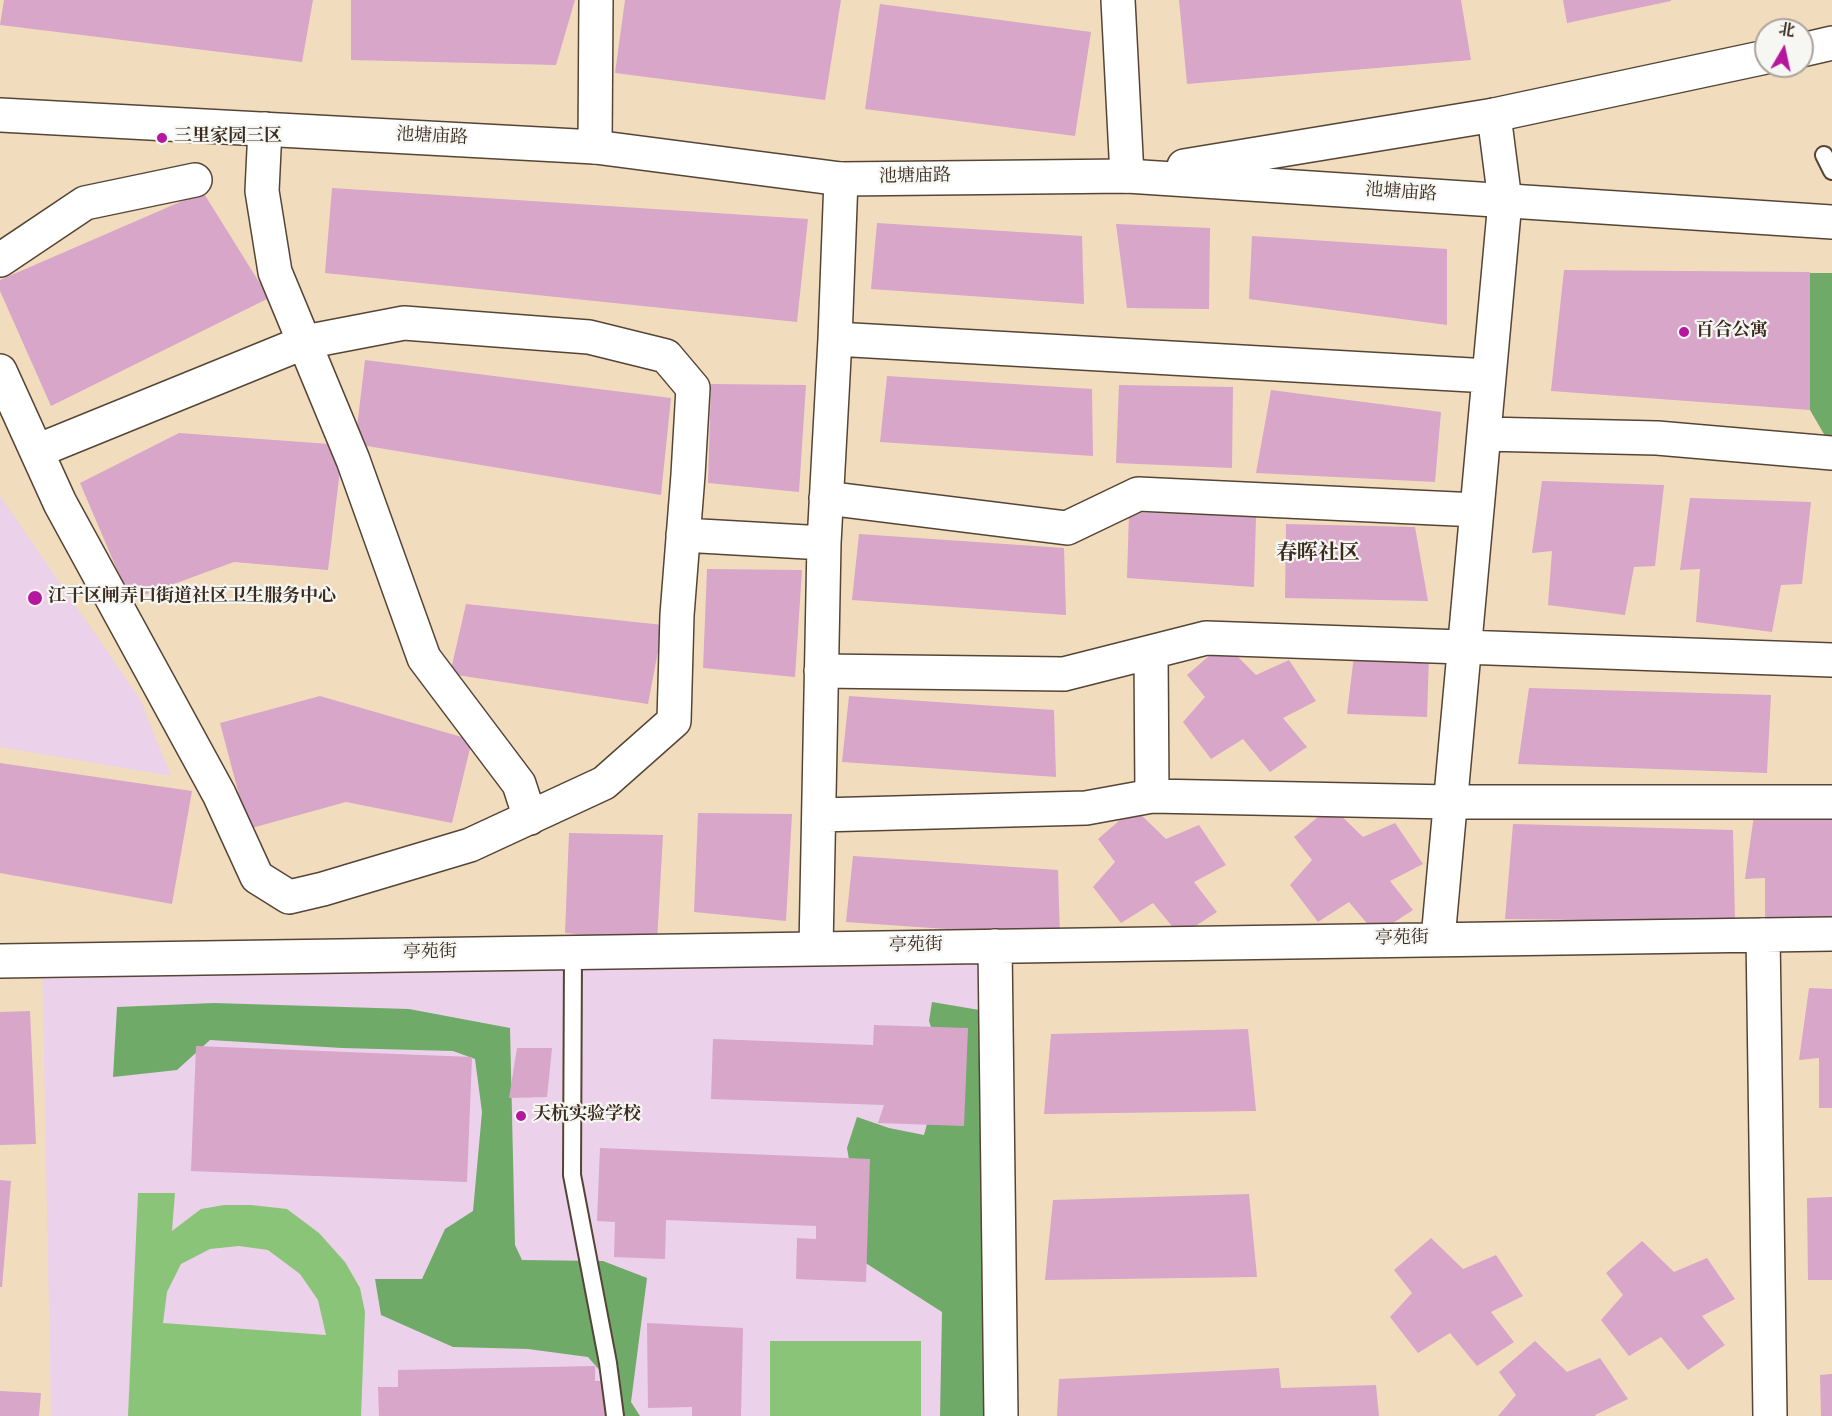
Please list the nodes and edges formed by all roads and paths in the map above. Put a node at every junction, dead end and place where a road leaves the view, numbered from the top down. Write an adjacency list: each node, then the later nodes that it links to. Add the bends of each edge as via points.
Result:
1 (596, 0): 9 (street)
2 (1118, 0): 12 (street)
3 (1832, 43): 4 (street)
4 (1814, 47)
5 (1754, 60): 7 (street)
6 (0, 115): 8 (street, 池塘庙路)
7 (1494, 115): 12 (street); 15 (street)
8 (265, 129): 9 (street, 池塘庙路); 19 (street, via 262,191 275,272)
9 (595, 147): 13 (street, 池塘庙路)
10 (1824, 154): 11 (lane)
11 (1832, 171)
12 (1126, 176): 13 (street, 池塘庙路); 15 (street, 池塘庙路)
13 (841, 179): 18 (street)
14 (195, 180): 17 (street, via 85,203)
15 (1505, 201): 16 (street, 池塘庙路); 21 (street)
16 (1832, 222)
17 (0, 260)
18 (835, 339): 21 (street); 25 (street)
19 (304, 342): 23 (street); 27 (street, via 404,323 589,337 666,356 693,388); 37 (street, via 353,460 424,658 519,784)
20 (0, 371): 23 (street)
21 (1489, 376): 22 (street)
22 (1484, 434): 24 (street, via 1657,438); 26 (street)
23 (37, 451): 37 (street, via 60,503 219,794 257,877 289,897 470,845)
24 (1832, 453)
25 (826, 498): 26 (street, via 1067,528 1138,494); 28 (street)
26 (1477, 510): 29 (street)
27 (684, 535): 28 (street); 37 (street, via 674,721 604,783)
28 (824, 543): 32 (street)
29 (1464, 646): 30 (street, via 1206,638); 31 (street); 34 (street)
30 (1151, 652): 32 (street, via 1064,674); 33 (street)
31 (1832, 660)
32 (821, 671): 36 (street)
33 (1152, 796): 34 (street); 36 (street, via 1086,808)
34 (1450, 801): 35 (street); 40 (street)
35 (1832, 802)
36 (819, 815): 42 (street)
37 (530, 818)
38 (1832, 934): 39 (street, 亭苑街)
39 (1763, 935): 40 (street, 亭苑街); 47 (street)
40 (1437, 939): 41 (street, 亭苑街)
41 (995, 946): 42 (street, 亭苑街); 46 (street)
42 (816, 948): 43 (street, 亭苑街)
43 (573, 952): 44 (street, 亭苑街); 45 (lane, via 572,1175)
44 (0, 961)
45 (615, 1416)
46 (1001, 1416)
47 (1770, 1416)

